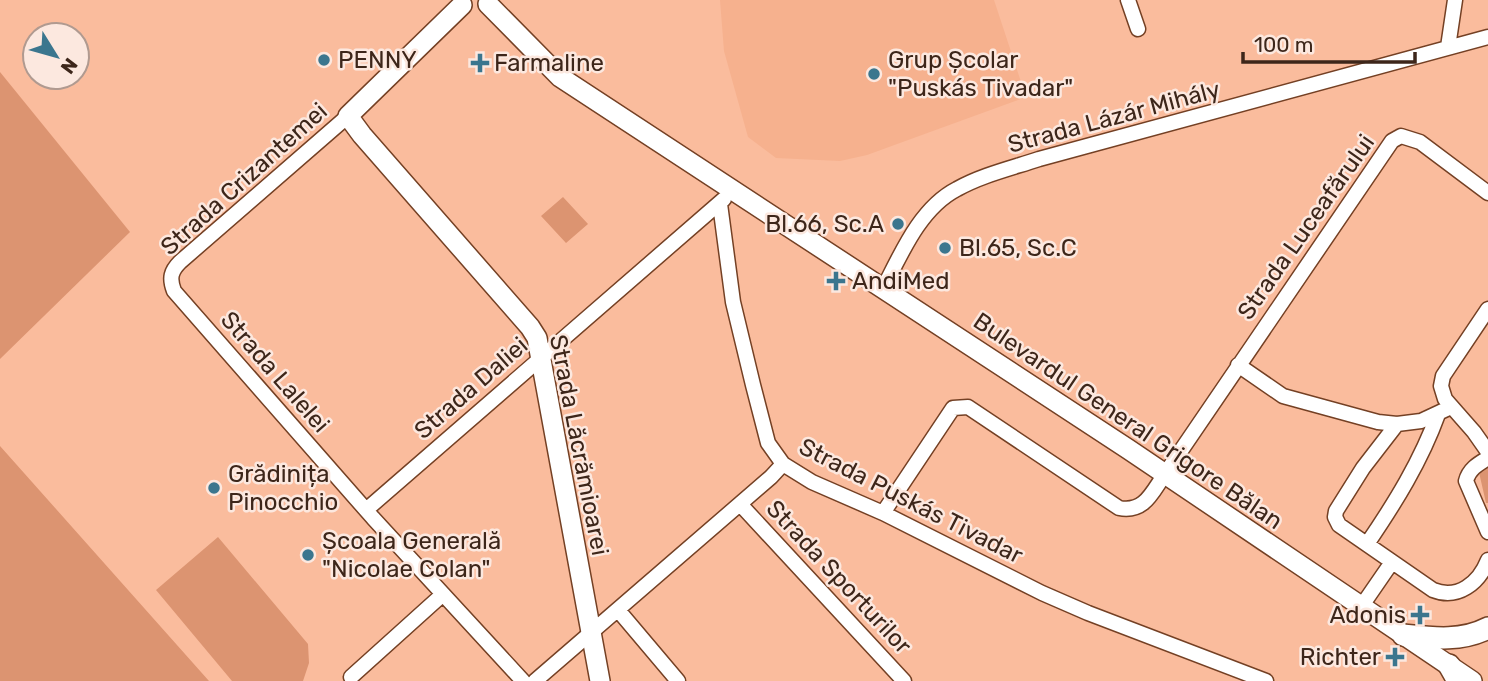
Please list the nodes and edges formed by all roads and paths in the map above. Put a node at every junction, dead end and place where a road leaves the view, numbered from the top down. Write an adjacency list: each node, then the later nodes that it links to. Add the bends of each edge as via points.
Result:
1 (1128, 0): 5 (street)
2 (1455, 0): 7 (street)
3 (460, 2): 4 (main road, via 478,9); 8 (main road)
4 (490, 2): 10 (main road, Bulevardul General Grigore Bălan, via 560,77)
5 (1138, 29)
6 (1488, 37): 7 (street, Strada Lázár Mihály)
7 (1448, 47): 12 (street, Strada Lázár Mihály, via 1039,159 956,189 930,210)
8 (348, 116): 11 (street, Strada Crizantemei, via 180,262); 14 (main road, Strada Lăcrămioarei, via 530,327)
9 (1488, 193): 15 (street, Strada Luceafărului, via 1410,137 1392,141)
10 (726, 197): 12 (main road, Bulevardul General Grigore Bălan); 14 (street, Strada Daliei); 19 (street, Strada Puskás Tivadar, via 733,302 768,443)
11 (171, 276): 22 (street, Strada Lalelei, via 174,291)
12 (883, 289): 20 (main road, Bulevardul General Grigore Bălan)
13 (1488, 309): 16 (street, via 1443,376)
14 (540, 359): 22 (street, Strada Daliei); 32 (main road, Strada Lăcrămioarei)
15 (1238, 365): 17 (street, via 1283,396); 20 (street, Strada Luceafărului)
16 (1444, 410): 17 (street, via 1421,421); 18 (street, via 1474,432); 25 (street)
17 (1397, 424): 25 (street, via 1336,511 1339,525)
18 (1488, 455): 24 (street, via 1468,473 1466,481)
19 (783, 464): 21 (street); 23 (street, Strada Puskás Tivadar)
20 (1165, 474): 23 (street, Strada Luceafărului, via 1138,508 1119,508 968,407 953,408); 29 (main road, Bulevardul General Grigore Bălan)
21 (740, 504): 30 (street); 40 (street, Strada Sporturilor)
22 (366, 510): 28 (street, Strada Lalelei)
23 (883, 513): 41 (street, Strada Puskás Tivadar, via 1054,598)
24 (1488, 531)
25 (1367, 544): 27 (street)
26 (1488, 560): 27 (street, via 1479,579 1455,593 1442,594)
27 (1392, 562): 29 (street)
28 (442, 595): 35 (street); 36 (street, Strada Lalelei)
29 (1361, 607): 33 (main road, Bulevardul General Grigore Bălan)
30 (618, 610): 32 (street); 39 (street)
31 (1488, 628): 33 (main road, via 1450,638)
32 (590, 633): 37 (street); 38 (main road, Strada Lăcrămioarei)
33 (1403, 635): 34 (main road, Bulevardul General Grigore Bălan)
34 (1453, 673): 42 (main road, Bulevardul General Grigore Bălan)
35 (351, 677)
36 (523, 681)
37 (535, 681)
38 (600, 681)
39 (678, 681)
40 (904, 681)
41 (1266, 681)
42 (1472, 681)

